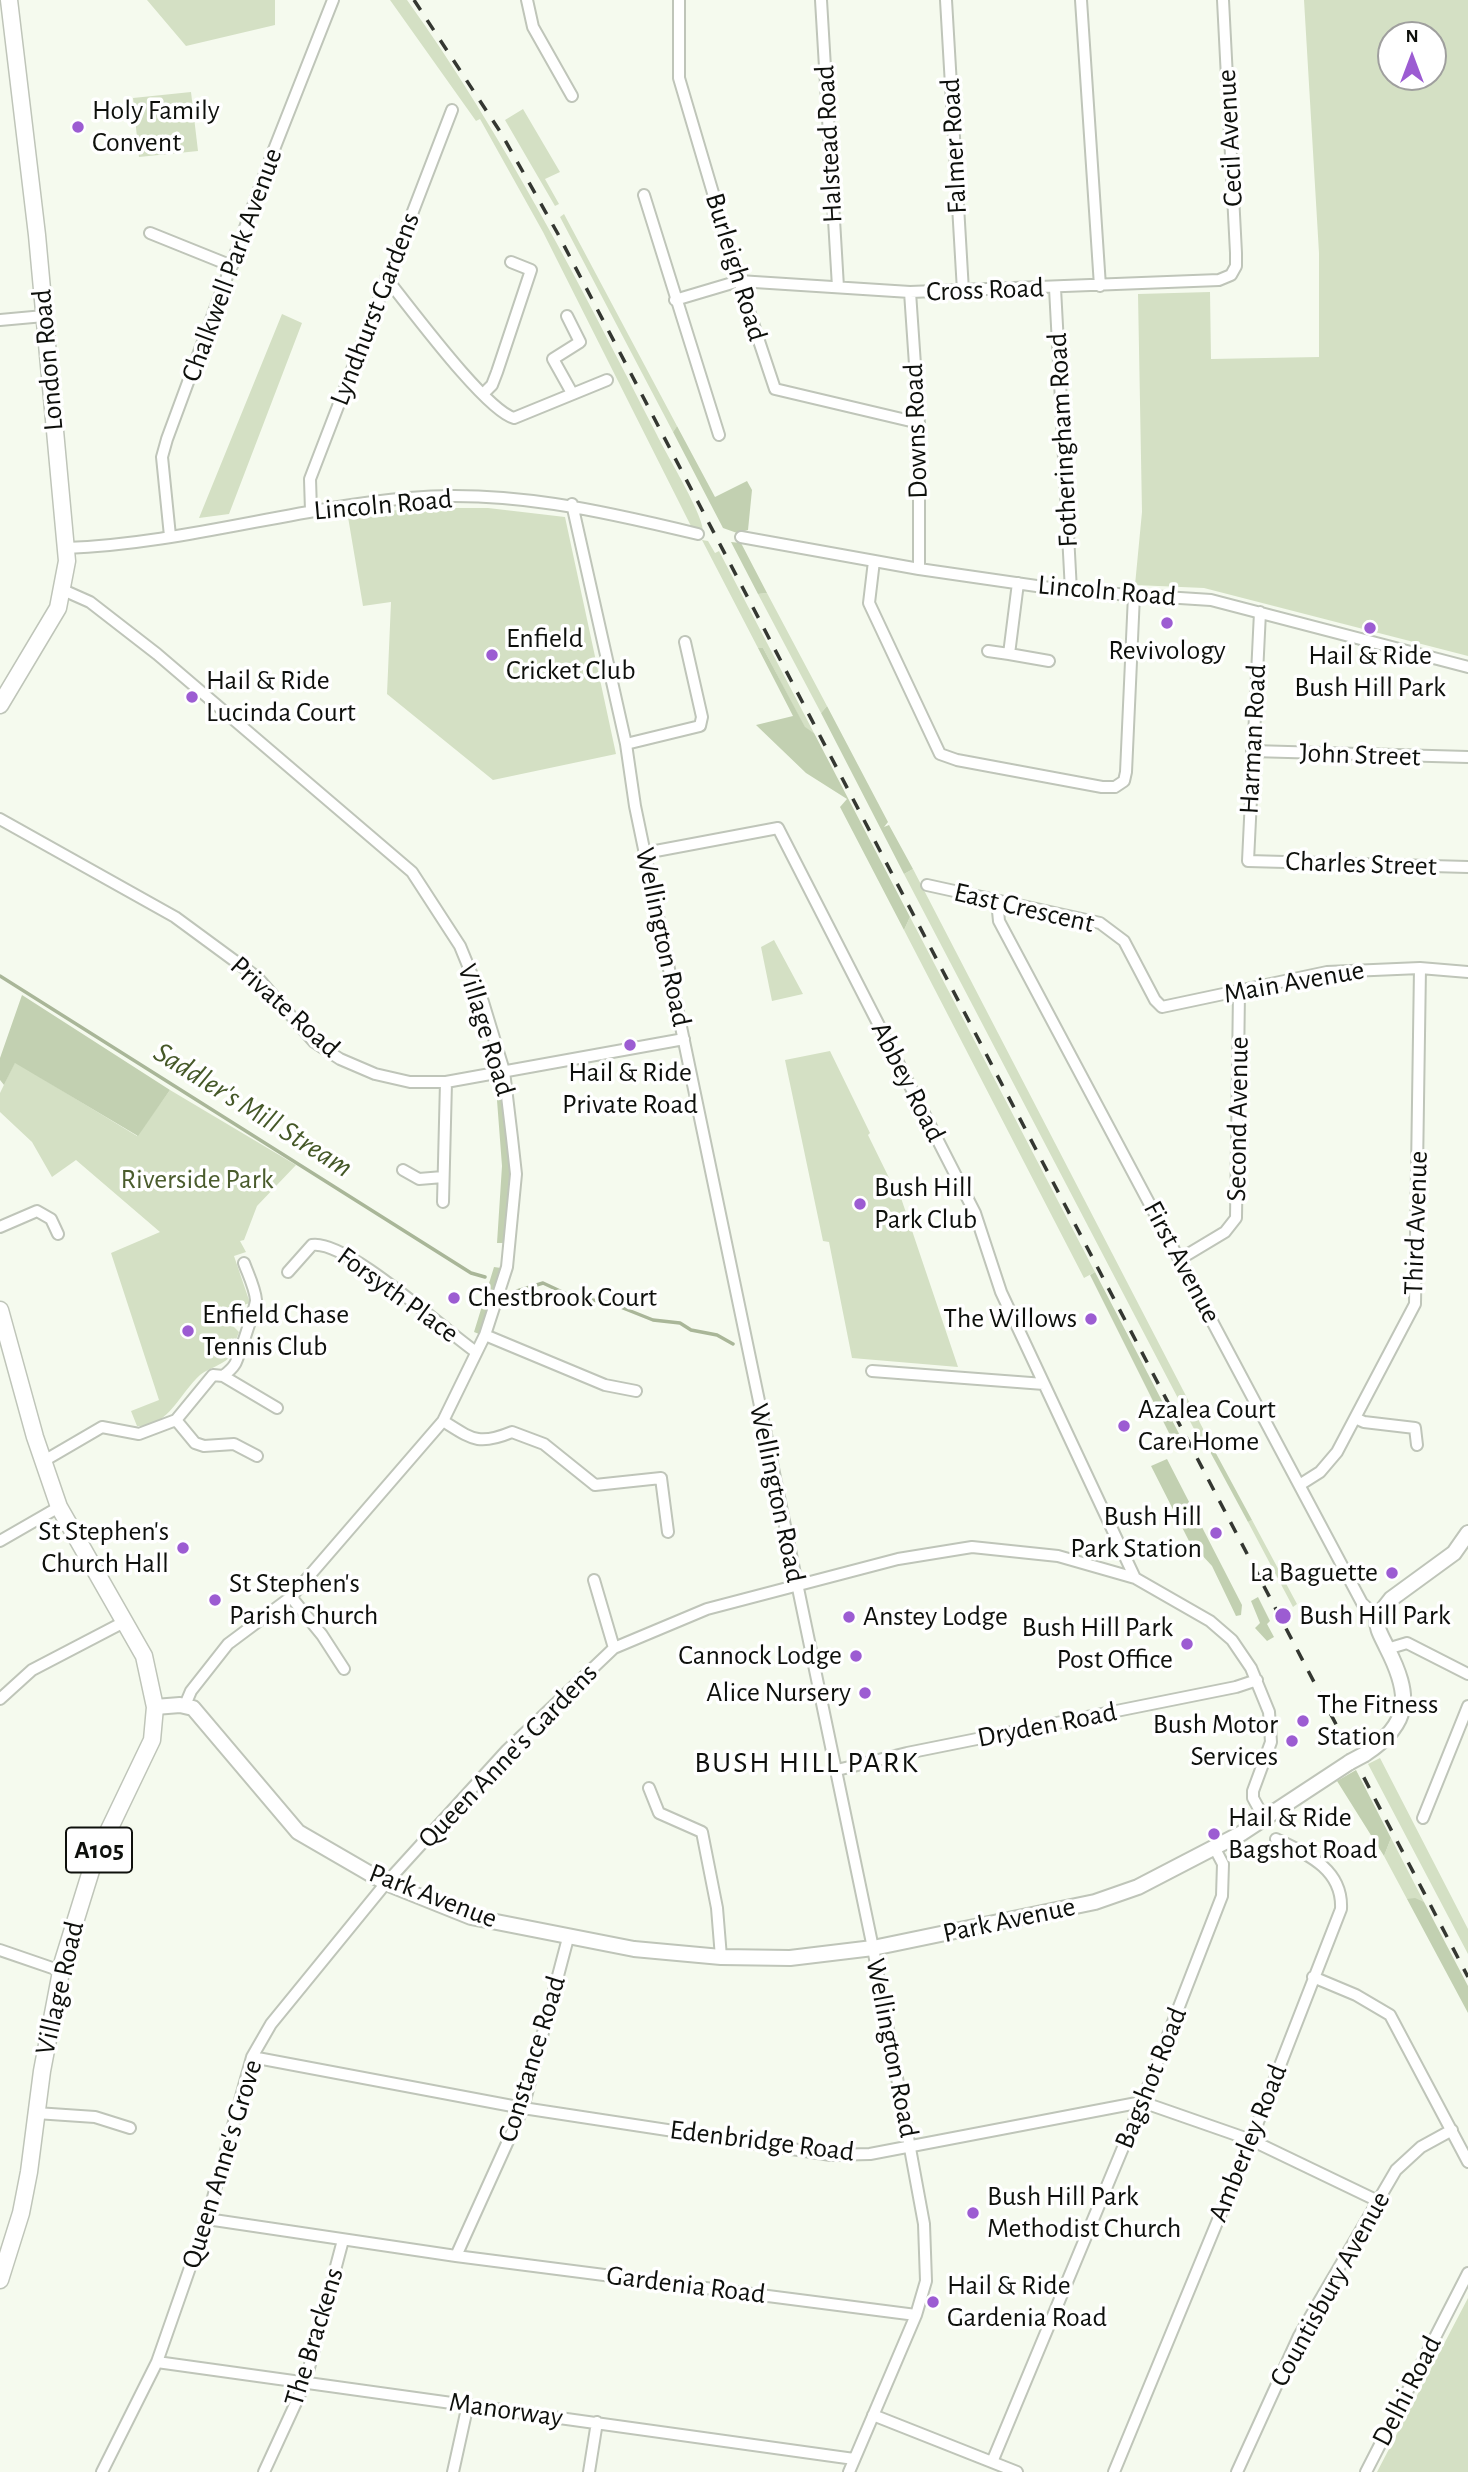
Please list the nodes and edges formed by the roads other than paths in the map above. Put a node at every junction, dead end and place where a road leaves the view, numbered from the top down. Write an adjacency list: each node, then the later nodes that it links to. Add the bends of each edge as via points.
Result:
1 (9, 0): 24 (main road, London Road)
2 (333, 0): 14 (street, Chalkwell Park Avenue)
3 (527, 0): 9 (street, via 533,27)
4 (679, 0): 17 (street, Burleigh Road, via 679,78)
5 (821, 0): 19 (street, Halstead Road)
6 (946, 0): 21 (street, Falmer Road)
7 (1081, 0): 18 (street)
8 (1223, 0): 15 (street, Cecil Avenue, via 1236,253)
9 (572, 96)
10 (452, 110): 16 (street, Lyndhurst Gardens)
11 (644, 195): 23 (street)
12 (150, 233): 14 (street)
13 (511, 262): 28 (street, via 531,270 492,385)
14 (232, 266): 35 (street, Chalkwell Park Avenue, via 162,457)
15 (1231, 275): 18 (street, Cross Road, via 1219,280)
16 (386, 278): 28 (street); 33 (street, Lyndhurst Gardens, via 310,479)
17 (738, 281): 19 (street, Cross Road); 23 (street); 30 (street, Burleigh Road, via 775,390)
18 (1100, 286): 20 (street, Cross Road)
19 (838, 287): 22 (street, Cross Road)
20 (1055, 288): 21 (street, Cross Road); 42 (street, Fotheringham Road)
21 (962, 291): 22 (street, Cross Road)
22 (910, 292): 30 (street, Downs Road)
23 (675, 300): 31 (street)
24 (44, 316): 26 (street); 37 (main road, London Road)
25 (566, 316): 29 (street, via 580,342 553,359)
26 (0, 320)
27 (607, 380): 29 (street)
28 (482, 394): 29 (street, via 514,418)
29 (572, 394)
30 (919, 423): 39 (street, Downs Road)
31 (719, 435)
32 (572, 504): 33 (street, Lincoln Road, via 436,497); 34 (street, Lincoln Road); 51 (street, Wellington Road)
33 (311, 511): 35 (street, Lincoln Road)
34 (698, 534)
35 (170, 536): 37 (street, Lincoln Road)
36 (741, 537): 38 (street, Lincoln Road)
37 (66, 548): 41 (main road, London Road)
38 (874, 561): 39 (street, Lincoln Road); 43 (street, via 869,603 940,754 1102,787 1115,788 1126,772)
39 (919, 569): 40 (street, Lincoln Road)
40 (1018, 583): 42 (street, Lincoln Road); 47 (street)
41 (63, 590): 50 (main road, London Road, via 48,626); 65 (street, Village Road, via 90,602 157,654 412,872 460,946 484,1002)
42 (1071, 591): 43 (street, Lincoln Road)
43 (1134, 595): 44 (street, Lincoln Road, via 1211,600)
44 (1260, 612): 49 (street, Lincoln Road); 52 (street, Harman Road)
45 (685, 642): 51 (street, via 702,716 700,726)
46 (988, 650): 47 (street)
47 (1009, 654): 48 (street)
48 (1049, 661)
49 (1468, 667)
50 (0, 705)
51 (626, 744): 55 (street, Wellington Road)
52 (1251, 751): 53 (street, John Street); 56 (street, Harman Road, via 1248,860)
53 (1468, 757)
54 (0, 819): 66 (street, Private Road, via 175,917 258,978 314,1042 340,1059 374,1074 410,1082)
55 (645, 853): 64 (street, Wellington Road); 80 (street, Abbey Road, via 778,828 975,1213 1001,1292)
56 (1254, 861): 57 (street, Charles Street)
57 (1468, 867)
58 (927, 885): 59 (street, East Crescent)
59 (997, 901): 63 (street, East Crescent, via 1084,917 1113,931 1124,941); 72 (street, First Avenue, via 999,921)
60 (1420, 968): 61 (street, Main Avenue); 62 (street, Main Avenue, via 1327,972); 83 (street, Third Avenue, via 1415,1304)
61 (1468, 972)
62 (1239, 992): 63 (street, Main Avenue); 72 (street, Second Avenue, via 1237,1218 1225,1232)
63 (1162, 1007)
64 (684, 1039): 65 (street, Private Road); 96 (street, Wellington Road)
65 (504, 1070): 66 (street, Private Road); 76 (street, Village Road, via 516,1174 507,1268)
66 (446, 1082): 68 (street)
67 (403, 1170): 68 (street, via 419,1179)
68 (443, 1177): 69 (street)
69 (443, 1202)
70 (0, 1227): 71 (street, via 37,1211 47,1215)
71 (58, 1234)
72 (1180, 1259): 89 (street, First Avenue)
73 (244, 1262): 79 (street, via 255,1308 234,1366)
74 (288, 1272): 77 (street, Forsyth Place, via 312,1245 328,1245 377,1275)
75 (0, 1310): 88 (main road, A105)
76 (485, 1335): 77 (street, Village Road); 81 (street, via 594,1381)
77 (476, 1352): 85 (street, Village Road)
78 (878, 1374): 80 (street)
79 (223, 1377): 82 (street); 84 (street, via 209,1377)
80 (1044, 1384): 94 (street, Abbey Road)
81 (636, 1391)
82 (276, 1408)
83 (1355, 1418): 86 (street, via 1415,1428); 89 (street, Third Avenue, via 1330,1462)
84 (176, 1420): 87 (street, via 195,1443 234,1444); 88 (street, via 139,1434 102,1427)
85 (443, 1421): 91 (street, via 473,1440 489,1441 512,1432 544,1444 595,1485 661,1478); 97 (street, Village Road)
86 (1417, 1445)
87 (257, 1456)
88 (42, 1461): 90 (main road, A105)
89 (1300, 1484): 98 (street, First Avenue, via 1362,1603)
90 (59, 1507): 93 (street); 99 (main road, A105)
91 (668, 1532)
92 (1468, 1533): 98 (street, via 1454,1553 1391,1600)
93 (0, 1541)
94 (1135, 1578): 96 (street, Queen Anne's Gardens, via 1058,1556 972,1547); 104 (street, Queen Anne's Gardens, via 1210,1621 1232,1640)
95 (594, 1580): 100 (street)
96 (795, 1584): 100 (street, Queen Anne's Gardens, via 707,1609); 109 (street, Wellington Road)
97 (292, 1597): 102 (street); 106 (street, Village Road, via 228,1644)
98 (1377, 1617): 101 (street, First Avenue)
99 (124, 1622): 105 (street, via 32,1670); 108 (main road, A105, via 147,1662)
100 (614, 1648): 115 (street, Queen Anne's Gardens, via 507,1749)
101 (1387, 1649): 103 (street, via 1407,1643); 111 (street, First Avenue, bridge, via 1402,1680 1402,1713 1394,1731)
102 (344, 1669)
103 (1468, 1674)
104 (1257, 1680): 109 (street, Dryden Road); 111 (street, Queen Anne's Gardens, via 1272,1729 1253,1791)
105 (0, 1699)
106 (185, 1705): 108 (street); 115 (street, Park Avenue, via 298,1832)
107 (1468, 1706): 112 (street)
108 (155, 1707): 120 (main road, Village Road / A105, via 152,1740 94,1861)
109 (837, 1770): 117 (street, Wellington Road)
110 (649, 1788): 119 (street, via 659,1813 702,1832 718,1908)
111 (1264, 1818): 114 (street, Park Avenue)
112 (1423, 1818)
113 (1276, 1839): 121 (street, Amberley Road, via 1327,1869 1342,1897 1336,1926)
114 (1214, 1847): 117 (street, Park Avenue, via 1139,1887 1095,1902); 123 (street, Bagshot Road, via 1225,1875 1222,1896)
115 (386, 1883): 116 (street, Park Avenue, via 471,1917); 122 (street, Queen Anne's Grove, via 271,2024)
116 (568, 1938): 119 (street, Park Avenue); 124 (street, Constance Road)
117 (873, 1948): 119 (street, Park Avenue, via 790,1958); 129 (street, Wellington Road)
118 (0, 1950): 120 (street)
119 (721, 1957)
120 (61, 1971): 125 (main road, Village Road / A105)
121 (1313, 1977): 127 (street, via 1390,2015); 128 (street, Amberley Road)
122 (252, 2057): 124 (street, Edenbridge Road); 132 (street, Queen Anne's Grove)
123 (1142, 2102): 128 (street); 129 (street, Edenbridge Road); 144 (street, Bagshot Road)
124 (523, 2108): 129 (street, Edenbridge Road, via 831,2155); 134 (street, Constance Road)
125 (36, 2112): 126 (street, via 96,2117); 136 (main road, Village Road / A105, via 21,2213)
126 (130, 2128)
127 (1451, 2130): 130 (street); 131 (street, Countisbury Avenue, via 1396,2170)
128 (1251, 2140): 131 (street); 151 (street, Amberley Road)
129 (911, 2146): 137 (street, Wellington Road, via 927,2253 926,2281)
130 (1468, 2162)
131 (1378, 2201): 152 (street, Countisbury Avenue, via 1299,2336)
132 (207, 2219): 133 (street, Gardenia Road); 138 (street, Queen Anne's Grove)
133 (343, 2240): 134 (street, Gardenia Road); 139 (street, The Brackens)
134 (456, 2256): 137 (street, Gardenia Road)
135 (1468, 2273): 153 (street, Delhi Road)
136 (0, 2280)
137 (916, 2315): 141 (street, Wellington Road)
138 (157, 2362): 139 (street, Manorway); 145 (street, Queen Anne's Grove)
139 (305, 2383): 140 (street, Manorway); 146 (street, The Brackens)
140 (468, 2404): 142 (street, Manorway); 147 (street)
141 (873, 2415): 143 (street, Wellington Road); 144 (street)
142 (597, 2422): 143 (street, Manorway); 148 (street)
143 (854, 2459): 149 (street, Wellington Road)
144 (992, 2462): 150 (street)
145 (102, 2472)
146 (264, 2472)
147 (453, 2472)
148 (589, 2472)
149 (849, 2472)
150 (1017, 2472)
151 (1114, 2472)
152 (1237, 2472)
153 (1366, 2472)

